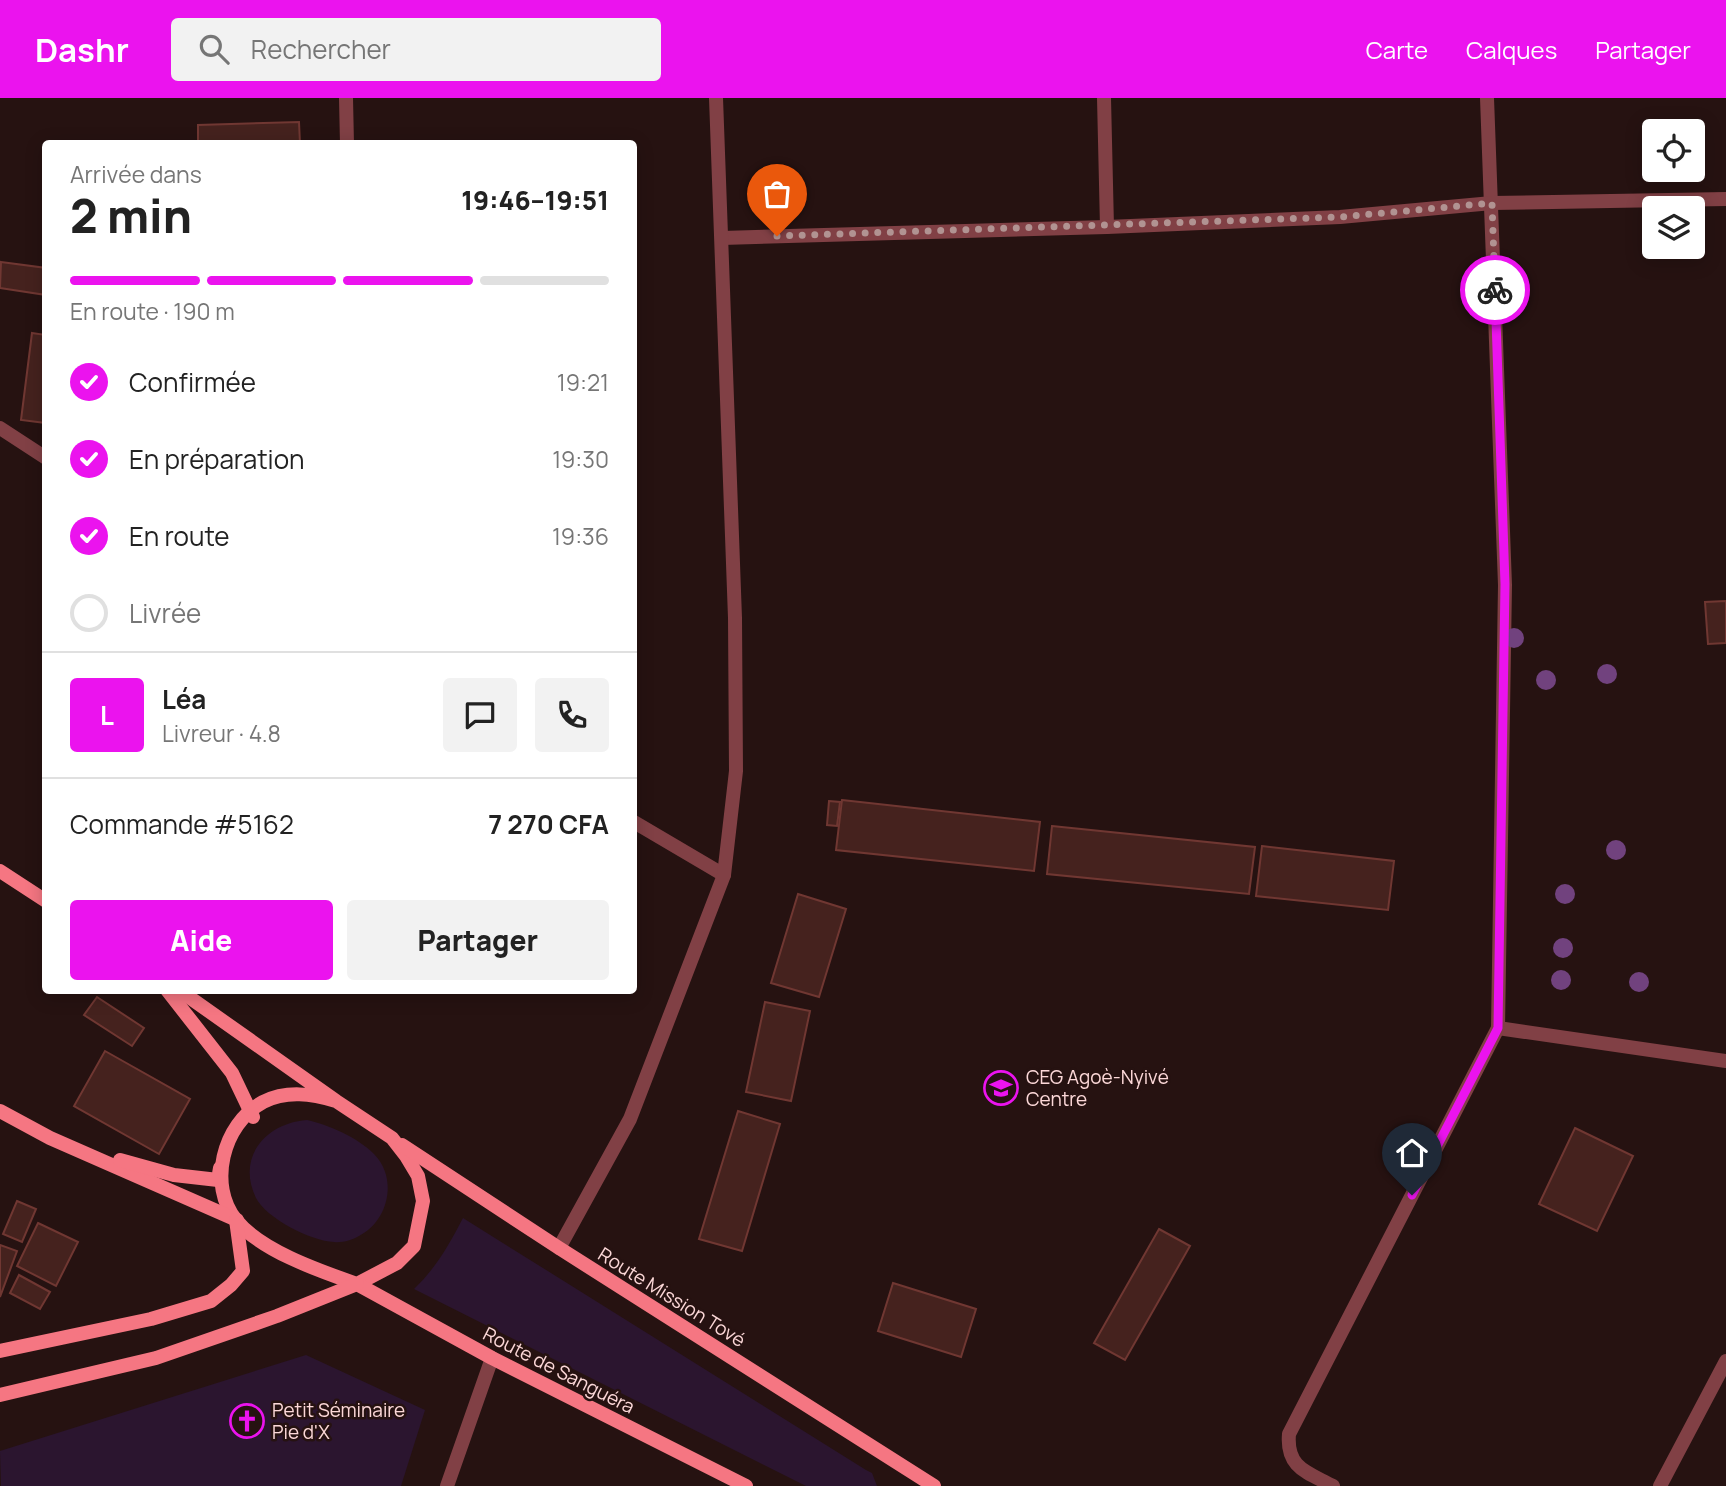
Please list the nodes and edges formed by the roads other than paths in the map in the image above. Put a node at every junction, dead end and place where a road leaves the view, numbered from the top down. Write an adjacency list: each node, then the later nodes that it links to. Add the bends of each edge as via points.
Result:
1 (346, 98): 5 (street)
2 (716, 98): 9 (street)
3 (1104, 98): 8 (street)
4 (1487, 98): 7 (street)
5 (346, 140)
6 (1726, 199): 7 (street)
7 (1492, 203): 8 (street, via 1340,217); 18 (street, via 1505,584)
8 (1107, 226): 9 (street)
9 (722, 238): 14 (street, via 736,757)
10 (0, 428): 11 (street)
11 (42, 455)
12 (637, 824): 14 (street)
13 (0, 872): 15 (street)
14 (724, 875): 27 (street, via 630,1119)
15 (42, 898)
16 (170, 994): 22 (street, via 232,1073 255,1117)
17 (185, 994): 20 (street)
18 (1498, 1028): 19 (street); 36 (street, via 1289,1434 1292,1460)
19 (1726, 1060)
20 (336, 1101): 22 (street, via 312,1094 287,1095 263,1102); 24 (street)
21 (0, 1111): 23 (street)
22 (243, 1117): 25 (street, via 229,1137)
23 (50, 1138): 25 (street, via 139,1166 197,1178 218,1180); 26 (street)
24 (391, 1138): 27 (street, Route Mission Tové); 28 (street, via 418,1176 423,1201 420,1224 414,1246 397,1262)
25 (222, 1159): 26 (street, via 221,1186)
26 (236, 1220): 28 (street, via 264,1244); 29 (street, via 243,1270 211,1301 151,1319)
27 (559, 1248): 35 (street, Route Mission Tové)
28 (357, 1284): 30 (street, Route de Sanguéra); 32 (street, via 156,1358)
29 (0, 1351)
30 (492, 1358): 33 (street); 34 (street, Route de Sanguéra)
31 (1726, 1362): 37 (street)
32 (0, 1395)
33 (447, 1486)
34 (746, 1486)
35 (934, 1486)
36 (1333, 1486)
37 (1660, 1486)

